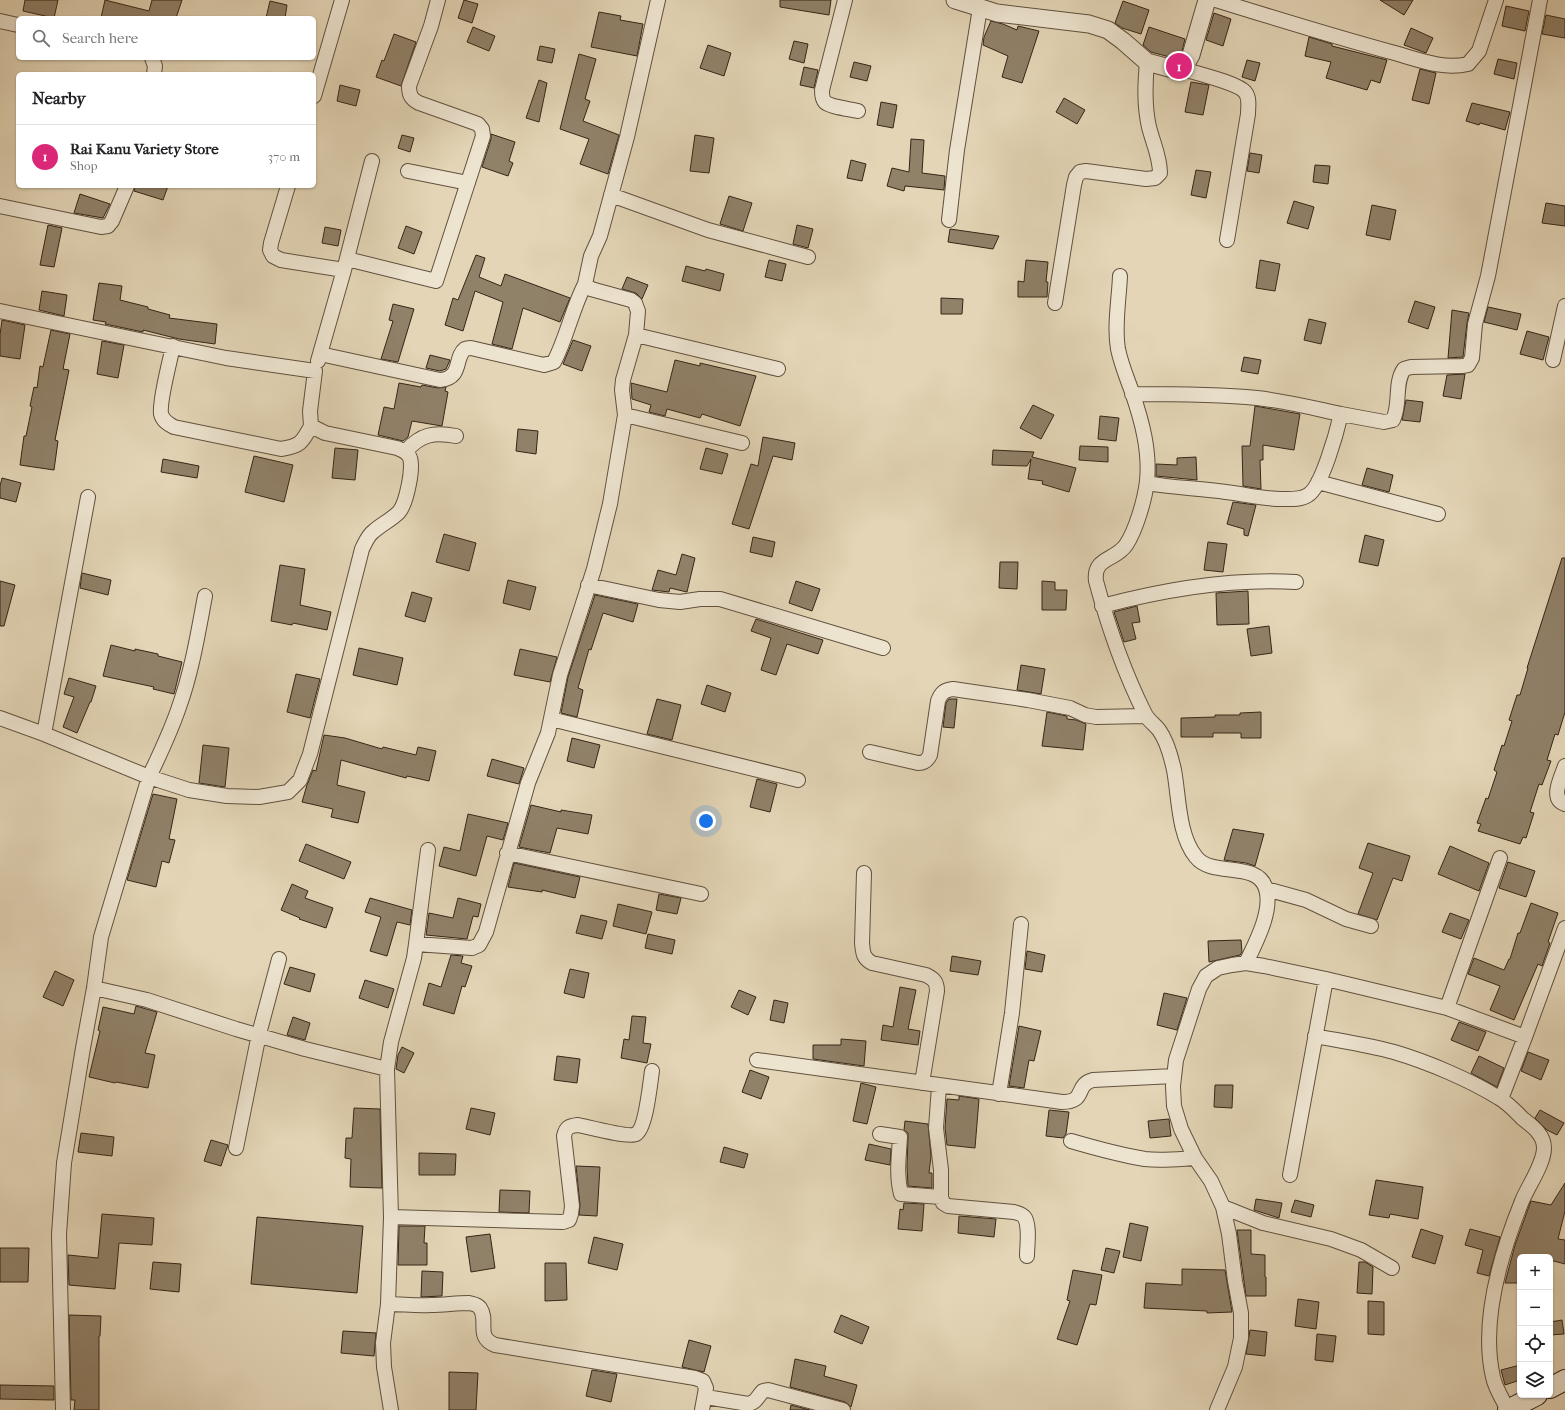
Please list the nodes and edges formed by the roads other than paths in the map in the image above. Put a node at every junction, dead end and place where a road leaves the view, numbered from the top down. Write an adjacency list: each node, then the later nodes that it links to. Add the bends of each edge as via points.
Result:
1 (342, 0): 16 (street)
2 (438, 0): 20 (street, via 409,86 409,94 419,103 478,124 482,129 481,144)
3 (658, 0): 23 (street, via 627,137)
4 (845, 0): 17 (street, via 822,97 831,105)
5 (1207, 0): 14 (street, via 1191,55)
6 (1216, 0): 7 (street, via 1353,42 1438,65 1456,67 1468,64 1478,51)
7 (1496, 0)
8 (1540, 0): 42 (street, via 1488,276 1475,324 1472,358 1468,365 1462,366 1404,369 1400,374 1397,412 1393,420 1384,422)
9 (968, 3): 13 (street, via 997,13 1089,24 1108,30); 25 (street, via 958,150)
10 (0, 21): 11 (street)
11 (16, 25)
12 (153, 60): 15 (street)
13 (1147, 62): 14 (street); 31 (street, via 1146,108 1160,162 1160,173 1155,178 1146,179 1080,172 1074,185)
14 (1183, 69): 26 (street, via 1236,86 1245,92 1248,101)
15 (154, 72)
16 (316, 89)
17 (858, 111)
18 (372, 161): 28 (street)
19 (408, 170): 20 (street)
20 (468, 184): 28 (street, via 436,281)
21 (126, 188): 24 (street, via 112,221 108,226 101,227)
22 (287, 188): 28 (street, via 271,243 270,250 273,256 281,260)
23 (610, 194): 27 (street, via 708,230); 30 (street)
24 (0, 206)
25 (949, 220)
26 (1227, 240)
27 (808, 257)
28 (345, 264): 36 (street)
29 (1120, 276): 40 (street, via 1118,348)
30 (586, 284): 34 (street, via 591,289 635,303 638,311); 36 (street, via 579,295 559,353 554,362 544,365 471,348 462,353 453,375 440,380)
31 (1055, 303)
32 (1565, 306): 37 (street)
33 (0, 311): 35 (street)
34 (636, 335): 38 (street); 41 (street, via 623,380)
35 (172, 346): 39 (street, via 226,358); 43 (street, via 161,415 166,423 174,427 281,448 295,446 304,440)
36 (320, 354): 39 (street)
37 (1553, 360)
38 (778, 369)
39 (314, 371): 43 (street)
40 (1132, 394): 42 (street, via 1203,394 1258,398); 48 (street, via 1146,446)
41 (625, 414): 45 (street); 52 (street, via 610,504)
42 (1341, 414): 47 (street, via 1327,462)
43 (311, 426): 46 (street, via 325,433)
44 (456, 436): 46 (street, via 425,436)
45 (742, 443)
46 (406, 451): 62 (street, via 411,465 406,499 400,511 372,531 362,549 310,754 300,780 288,792 259,797 189,790)
47 (1318, 482): 48 (street, via 1309,495 1279,499); 50 (street)
48 (1147, 483): 54 (street, via 1141,510 1127,544 1118,554 1096,567 1096,581)
49 (88, 497): 59 (street)
50 (1438, 514)
51 (1296, 582): 54 (street, via 1268,580 1188,587)
52 (588, 585): 55 (street, via 659,600 680,602 720,599); 58 (street, via 567,651)
53 (205, 596): 62 (street, via 180,706)
54 (1102, 606): 56 (street)
55 (883, 648)
56 (1146, 716): 60 (street, via 1096,717 1070,708 953,689 946,690 938,701 930,755 927,760 918,763); 69 (street, via 1160,732 1169,748 1187,843 1196,858 1207,865 1246,871 1259,877)
57 (0, 718): 59 (street)
58 (551, 719): 63 (street); 66 (street)
59 (44, 734): 62 (street)
60 (870, 752)
61 (1565, 766): 64 (street, via 1557,789 1558,797)
62 (149, 777): 78 (street, via 101,937)
63 (798, 780)
64 (1565, 804)
65 (428, 850): 74 (street)
66 (507, 853): 70 (street); 74 (street, via 486,932 479,945 472,948)
67 (1500, 858): 79 (street)
68 (864, 873): 87 (street, via 862,943 865,959 872,963 926,975 933,978 937,984)
69 (1266, 889): 72 (street, via 1306,900 1346,920); 76 (street, via 1267,909 1263,925)
70 (701, 894)
71 (1021, 924): 89 (street, via 1013,1007)
72 (1371, 926)
73 (1565, 928): 82 (street)
74 (416, 944): 84 (street, via 391,1042)
75 (279, 959): 80 (street)
76 (1246, 964): 77 (street); 86 (street, via 1218,968 1206,976 1199,989 1176,1060)
77 (1326, 979): 79 (street); 81 (street)
78 (94, 988): 80 (street, via 147,1000); 106 (street, via 64,1163 59,1234)
79 (1447, 1008): 82 (street)
80 (259, 1034): 84 (street, via 305,1049); 93 (street)
81 (1315, 1036): 90 (street, via 1395,1053 1463,1078); 95 (street)
82 (1525, 1037): 90 (street)
83 (757, 1060): 87 (street)
84 (387, 1069): 98 (street)
85 (652, 1071): 98 (street, via 644,1120 641,1129 635,1135 578,1125 569,1126 565,1130 572,1206 569,1220 563,1222)
86 (1174, 1076): 89 (street, via 1094,1080 1082,1087 1079,1097 1068,1102); 94 (street, via 1174,1106 1181,1129)
87 (922, 1083): 88 (street)
88 (939, 1086): 89 (street); 96 (street, via 936,1128)
89 (999, 1094)
90 (1501, 1099): 110 (street, via 1538,1131 1544,1149 1505,1245 1491,1314 1489,1352 1493,1379)
91 (880, 1134): 96 (street, via 900,1137 897,1170 901,1194)
92 (1071, 1141): 94 (street, via 1145,1159)
93 (236, 1148)
94 (1195, 1158): 97 (street, via 1211,1181)
95 (1290, 1175)
96 (941, 1197): 99 (street, via 943,1203 948,1206 1022,1214 1027,1227)
97 (1223, 1208): 100 (street, via 1263,1223 1331,1239 1361,1250); 109 (street, via 1241,1313 1241,1338 1235,1367)
98 (391, 1217): 101 (street)
99 (1027, 1256)
100 (1392, 1268)
101 (388, 1304): 105 (street, via 476,1304 480,1308 484,1336 488,1342 695,1378 703,1381 706,1388); 107 (street, via 383,1343)
102 (1565, 1380): 103 (main road)
103 (1553, 1386)
104 (1531, 1402): 110 (main road)
105 (704, 1403): 108 (street, via 753,1403 763,1391 768,1390)
106 (63, 1410)
107 (391, 1410)
108 (843, 1410)
109 (1217, 1410)
110 (1508, 1410)

